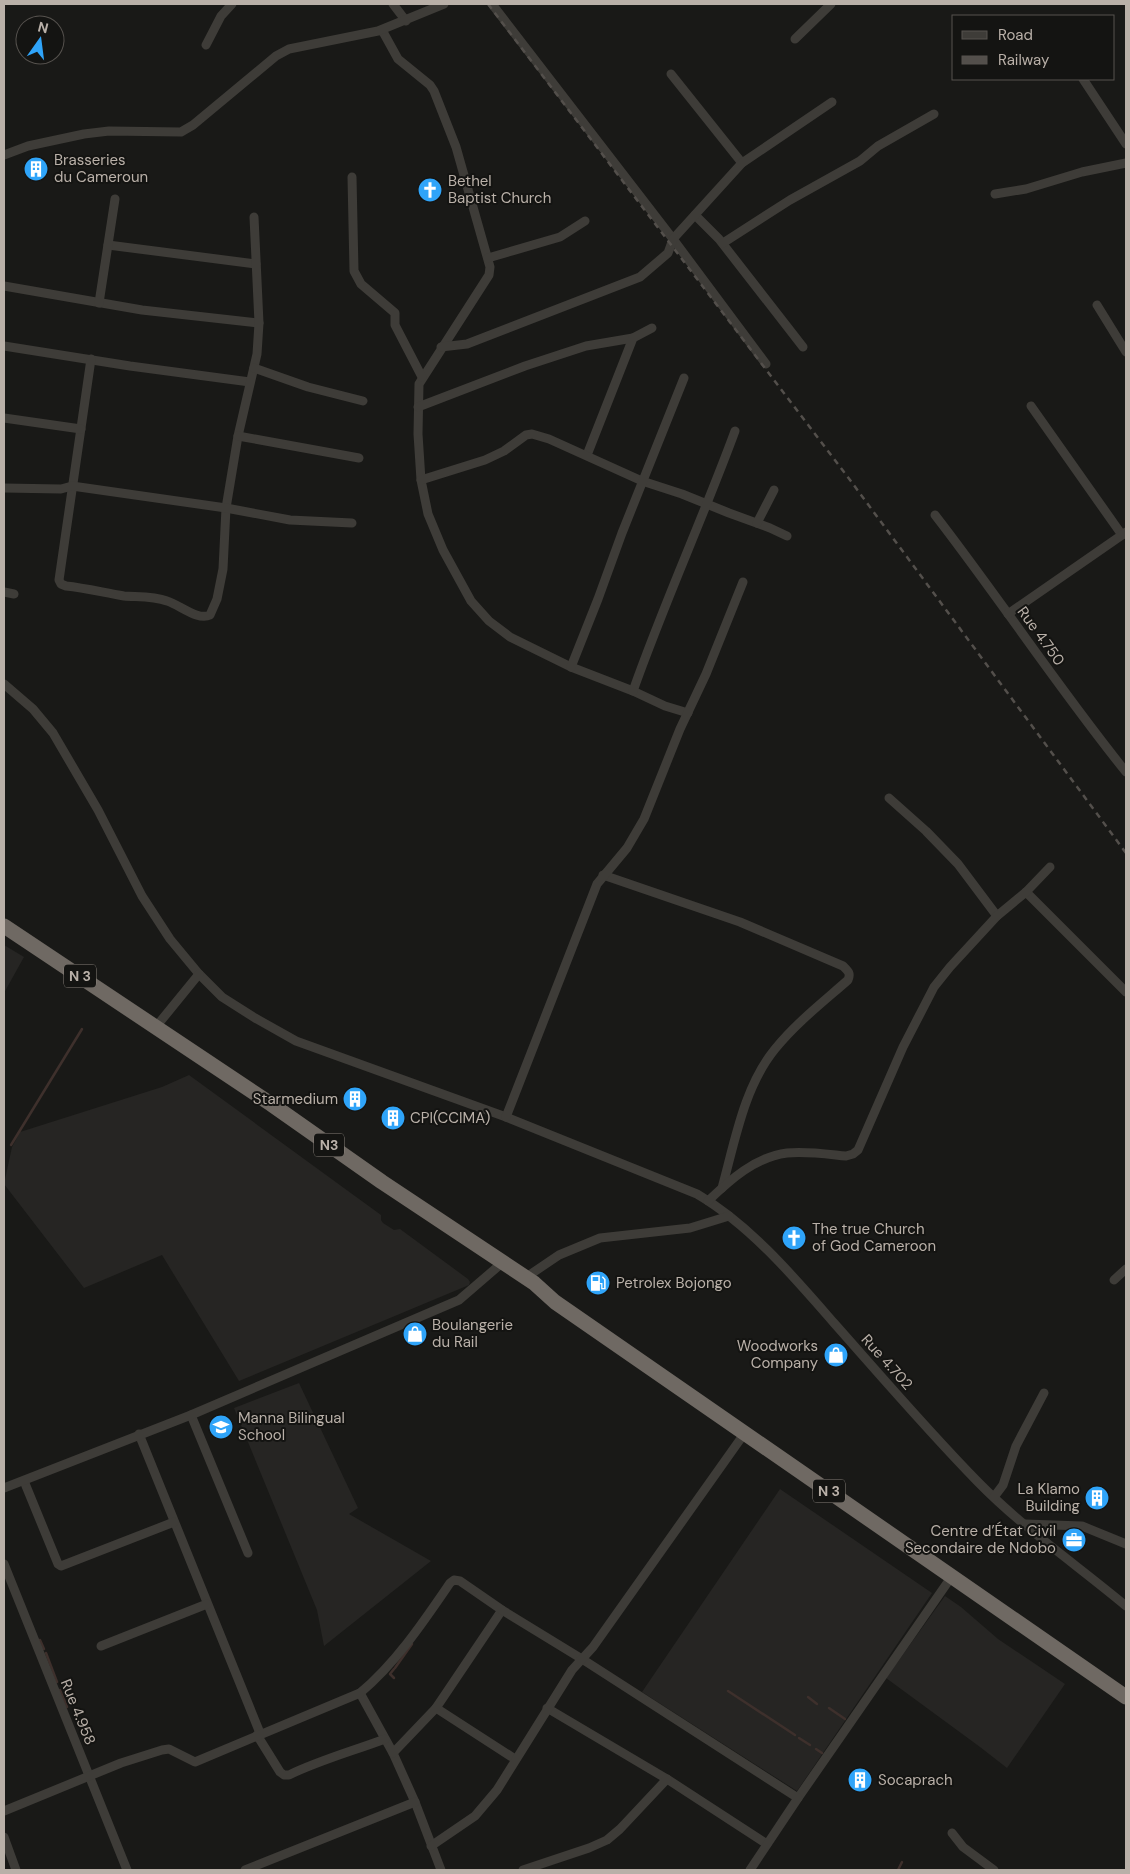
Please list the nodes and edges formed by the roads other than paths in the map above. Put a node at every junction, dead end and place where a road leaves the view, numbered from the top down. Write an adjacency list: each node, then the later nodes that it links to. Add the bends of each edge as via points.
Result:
1 (232, 4): 9 (street)
2 (393, 4): 6 (street)
3 (444, 4): 6 (street)
4 (492, 4): 24 (street)
5 (831, 4): 8 (street)
6 (406, 21): 7 (street)
7 (382, 30): 15 (street, via 289,49 181,132 84,134 28,146); 27 (street, via 398,59 434,92 456,147)
8 (795, 39)
9 (206, 45)
10 (671, 74): 17 (street)
11 (1084, 80): 14 (street)
12 (832, 102): 17 (street)
13 (934, 114): 25 (street)
14 (1126, 144)
15 (4, 155)
16 (1126, 163): 19 (street)
17 (742, 164): 21 (street)
18 (352, 177): 42 (street, via 354,270 362,284 394,313 395,325)
19 (995, 194)
20 (115, 198): 26 (street)
21 (695, 215): 24 (street); 25 (street)
22 (254, 217): 28 (street)
23 (585, 221): 27 (street, via 560,236)
24 (673, 239): 36 (street, via 668,253 640,277 467,344); 40 (street)
25 (723, 243): 37 (street)
26 (108, 245): 28 (street); 30 (street)
27 (488, 258): 36 (street, via 489,275)
28 (256, 264): 32 (street)
29 (4, 286): 30 (street)
30 (99, 304): 32 (street)
31 (1096, 305): 38 (street)
32 (259, 323): 41 (street)
33 (652, 328): 34 (street)
34 (633, 338): 47 (street, via 586,346); 52 (street)
35 (4, 346): 39 (street)
36 (441, 347): 42 (street)
37 (803, 347)
38 (1126, 352)
39 (91, 359): 44 (street); 49 (street)
40 (766, 364)
41 (254, 368): 44 (street); 45 (street, via 308,387)
42 (422, 377): 47 (street)
43 (684, 378): 55 (street)
44 (250, 382): 51 (street)
45 (363, 401)
46 (1031, 406): 64 (street)
47 (418, 407): 54 (street)
48 (4, 418): 49 (street)
49 (81, 429): 56 (street)
50 (735, 430): 59 (street)
51 (238, 436): 53 (street); 60 (street)
52 (587, 455): 54 (street, via 528,434 485,460); 55 (street)
53 (359, 458)
54 (421, 480): 70 (street, via 428,514 471,601 510,638)
55 (642, 481): 59 (street); 70 (street)
56 (72, 486): 57 (street, via 60,489); 60 (street); 60 (street, via 61,584 163,599 198,617 210,616 217,599 223,569)
57 (4, 488)
58 (774, 490): 63 (street)
59 (708, 505): 63 (street); 72 (street)
60 (226, 508): 62 (street, via 290,520)
61 (935, 515): 69 (street, Rue 4.750)
62 (352, 523)
63 (757, 523): 65 (street)
64 (1124, 534): 69 (street)
65 (787, 536)
66 (743, 582): 73 (street)
67 (4, 592): 68 (street)
68 (14, 594)
69 (1008, 614): 74 (street, Rue 4.750)
70 (571, 667): 72 (street)
71 (4, 684): 81 (street, Rue 4.702, via 53,733 98,810 142,896 170,939)
72 (633, 691): 73 (street)
73 (688, 713): 77 (street, via 644,819 627,848)
74 (1126, 772)
75 (888, 798): 79 (street, via 958,864)
76 (1050, 867): 78 (street)
77 (603, 875): 84 (street); 85 (street, via 740,922 849,971 848,980 806,1017 776,1048 763,1067 741,1119)
78 (1026, 892): 79 (street); 82 (street)
79 (997, 916): 85 (street, via 934,987 903,1047 858,1150 846,1156 786,1153 736,1175)
80 (4, 926): 83 (highway, N 3)
81 (199, 974): 83 (street); 84 (street, Rue 4.702, via 222,997 296,1041)
82 (1126, 992)
83 (154, 1028): 88 (highway, N3)
84 (506, 1117): 86 (street, Rue 4.702)
85 (722, 1188): 86 (street)
86 (708, 1201): 87 (street, Rue 4.702)
87 (729, 1216): 90 (street, via 690,1228 600,1238 559,1255); 99 (street, Rue 4.702, via 792,1275)
88 (502, 1263): 90 (highway, N 3); 93 (street, via 459,1300)
89 (1126, 1269): 91 (street)
90 (529, 1280): 95 (highway, N 3, via 555,1302); 96 (highway, N 3, via 564,1299)
91 (1114, 1280)
92 (1044, 1393): 99 (street)
93 (191, 1415): 94 (street); 103 (street)
94 (139, 1434): 97 (street); 100 (street)
95 (744, 1434): 96 (highway, N 3); 111 (street)
96 (804, 1469): 105 (highway, N 3); 110 (highway, N 3)
97 (24, 1481): 98 (street); 100 (street, via 61,1566)
98 (4, 1488)
99 (994, 1497): 101 (street, Rue 4.702)
100 (174, 1522): 106 (street)
101 (1025, 1524): 102 (street, via 1082,1526); 107 (street, Rue 4.702)
102 (1126, 1544)
103 (248, 1552)
104 (4, 1564): 121 (street, Rue 4.958)
105 (952, 1576): 110 (highway, N 3); 123 (street)
106 (207, 1604): 109 (street); 117 (street)
107 (1126, 1606)
108 (502, 1610): 111 (street); 113 (street, via 454,1580 379,1677); 115 (street)
109 (101, 1646)
110 (1069, 1652): 112 (highway, N 3); 114 (highway, N 3)
111 (582, 1659): 116 (street); 123 (street)
112 (1126, 1685)
113 (360, 1693): 117 (street); 118 (street)
114 (1126, 1697)
115 (436, 1708): 119 (street); 120 (street)
116 (547, 1708): 120 (street); 122 (street)
117 (258, 1734): 118 (street, via 284,1775); 121 (street, via 195,1762 169,1749)
118 (385, 1739): 119 (street)
119 (393, 1753): 124 (street)
120 (515, 1759): 129 (street, via 497,1790 475,1816)
121 (89, 1776): 125 (street); 131 (street, Rue 4.958)
122 (666, 1778): 128 (street); 134 (street, via 620,1830 607,1840)
123 (798, 1798): 128 (street)
124 (415, 1802): 129 (street); 132 (street)
125 (4, 1811)
126 (952, 1834): 136 (street)
127 (4, 1837): 130 (street)
128 (767, 1844): 135 (street)
129 (431, 1846): 133 (street)
130 (16, 1870)
131 (127, 1870)
132 (245, 1870)
133 (441, 1870)
134 (522, 1870)
135 (750, 1870)
136 (994, 1870)

